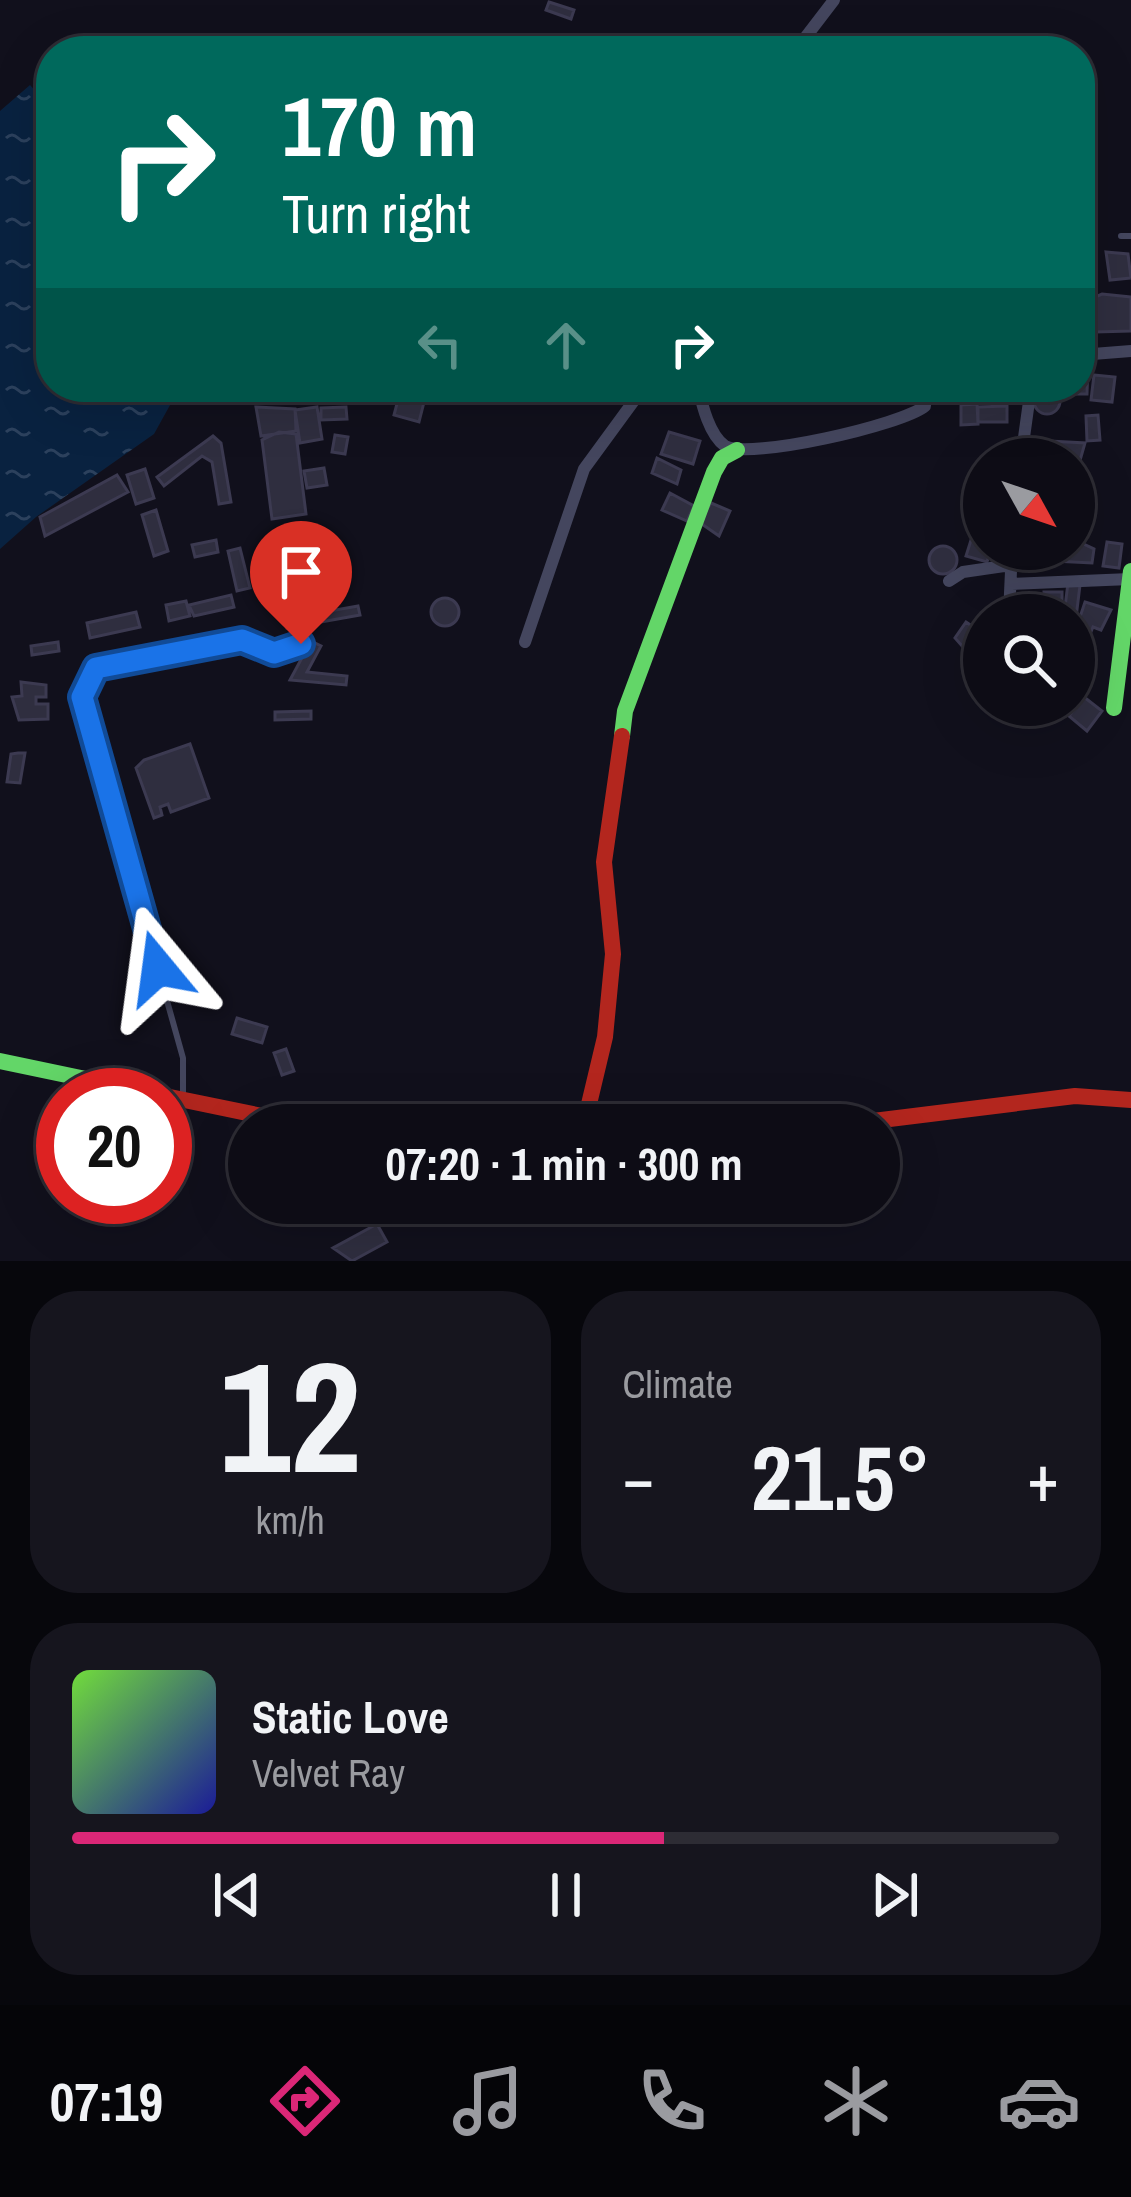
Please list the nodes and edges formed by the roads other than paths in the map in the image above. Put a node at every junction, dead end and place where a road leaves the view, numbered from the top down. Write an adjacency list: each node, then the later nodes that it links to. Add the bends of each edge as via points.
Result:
1 (834, 0): 2 (street)
2 (806, 36)
3 (1131, 351): 4 (street)
4 (1095, 354)
5 (633, 402): 17 (street, via 584,469)
6 (703, 402): 10 (street, via 723,445)
7 (925, 402): 10 (street, via 893,422 828,440)
8 (1029, 402): 9 (street)
9 (1024, 438)
10 (737, 449): 25 (street, via 714,472 625,711 604,862 613,954)
11 (977, 570): 14 (street)
12 (1011, 570): 15 (street)
13 (1131, 575): 15 (street); 19 (street)
14 (949, 581)
15 (1012, 584): 16 (street)
16 (1011, 594)
17 (525, 642)
18 (301, 644): 21 (lane, via 274,653 242,640 96,668 82,697)
19 (1114, 708)
20 (0, 1061): 22 (street)
21 (180, 1068)
22 (36, 1069)
23 (1131, 1100): 27 (street, via 1075,1096)
24 (192, 1102): 26 (street)
25 (589, 1104)
26 (228, 1109)
27 (900, 1118)

